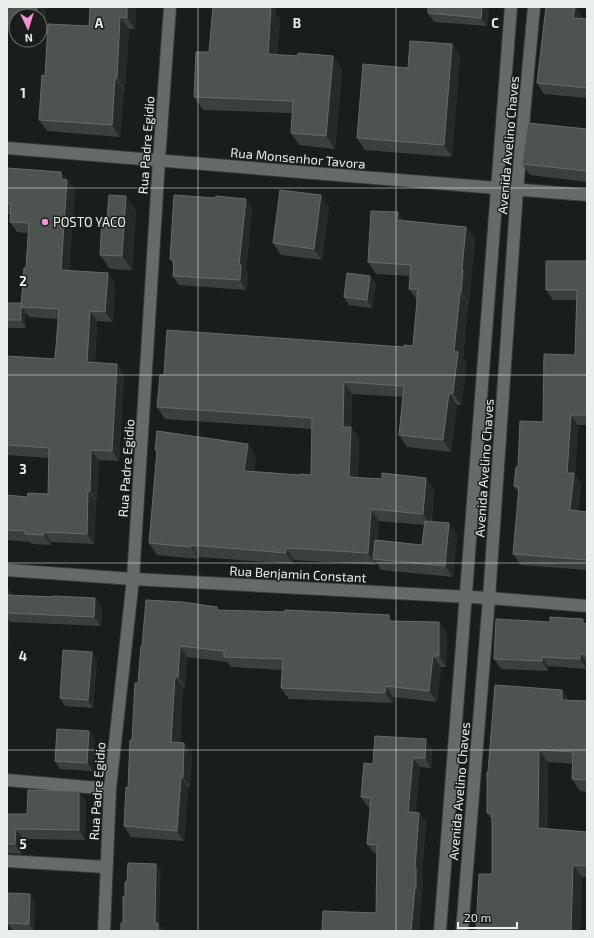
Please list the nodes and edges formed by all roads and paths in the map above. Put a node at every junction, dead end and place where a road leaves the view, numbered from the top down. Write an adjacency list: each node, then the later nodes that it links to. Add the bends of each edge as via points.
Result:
1 (170, 7): 5 (street, Rua Padre Egidio)
2 (511, 7): 6 (street, Avenida Avelino Chaves)
3 (534, 7): 7 (street, Avenida Avelino Chaves)
4 (7, 148): 5 (street, Rua Monsenhor Tavora)
5 (159, 160): 6 (street, Rua Monsenhor Tavora); 10 (street, Rua Padre Egidio)
6 (497, 188): 7 (street, Rua Monsenhor Tavora); 11 (street, Avenida Avelino Chaves)
7 (517, 190): 8 (street, Rua Monsenhor Tavora); 12 (street, Avenida Avelino Chaves)
8 (587, 195)
9 (7, 570): 10 (street, Rua Benjamin Constant)
10 (133, 579): 11 (street, Rua Benjamin Constant); 15 (street, Rua Padre Egidio)
11 (466, 597): 12 (street, Rua Benjamin Constant); 19 (street, Avenida Avelino Chaves)
12 (489, 598): 13 (street, Rua Benjamin Constant); 20 (street, Avenida Avelino Chaves)
13 (587, 606)
14 (7, 780): 15 (street)
15 (110, 789): 17 (street, Rua Padre Egidio)
16 (7, 861): 17 (street)
17 (106, 867): 18 (street, Rua Padre Egidio)
18 (104, 931)
19 (440, 931)
20 (462, 931)

